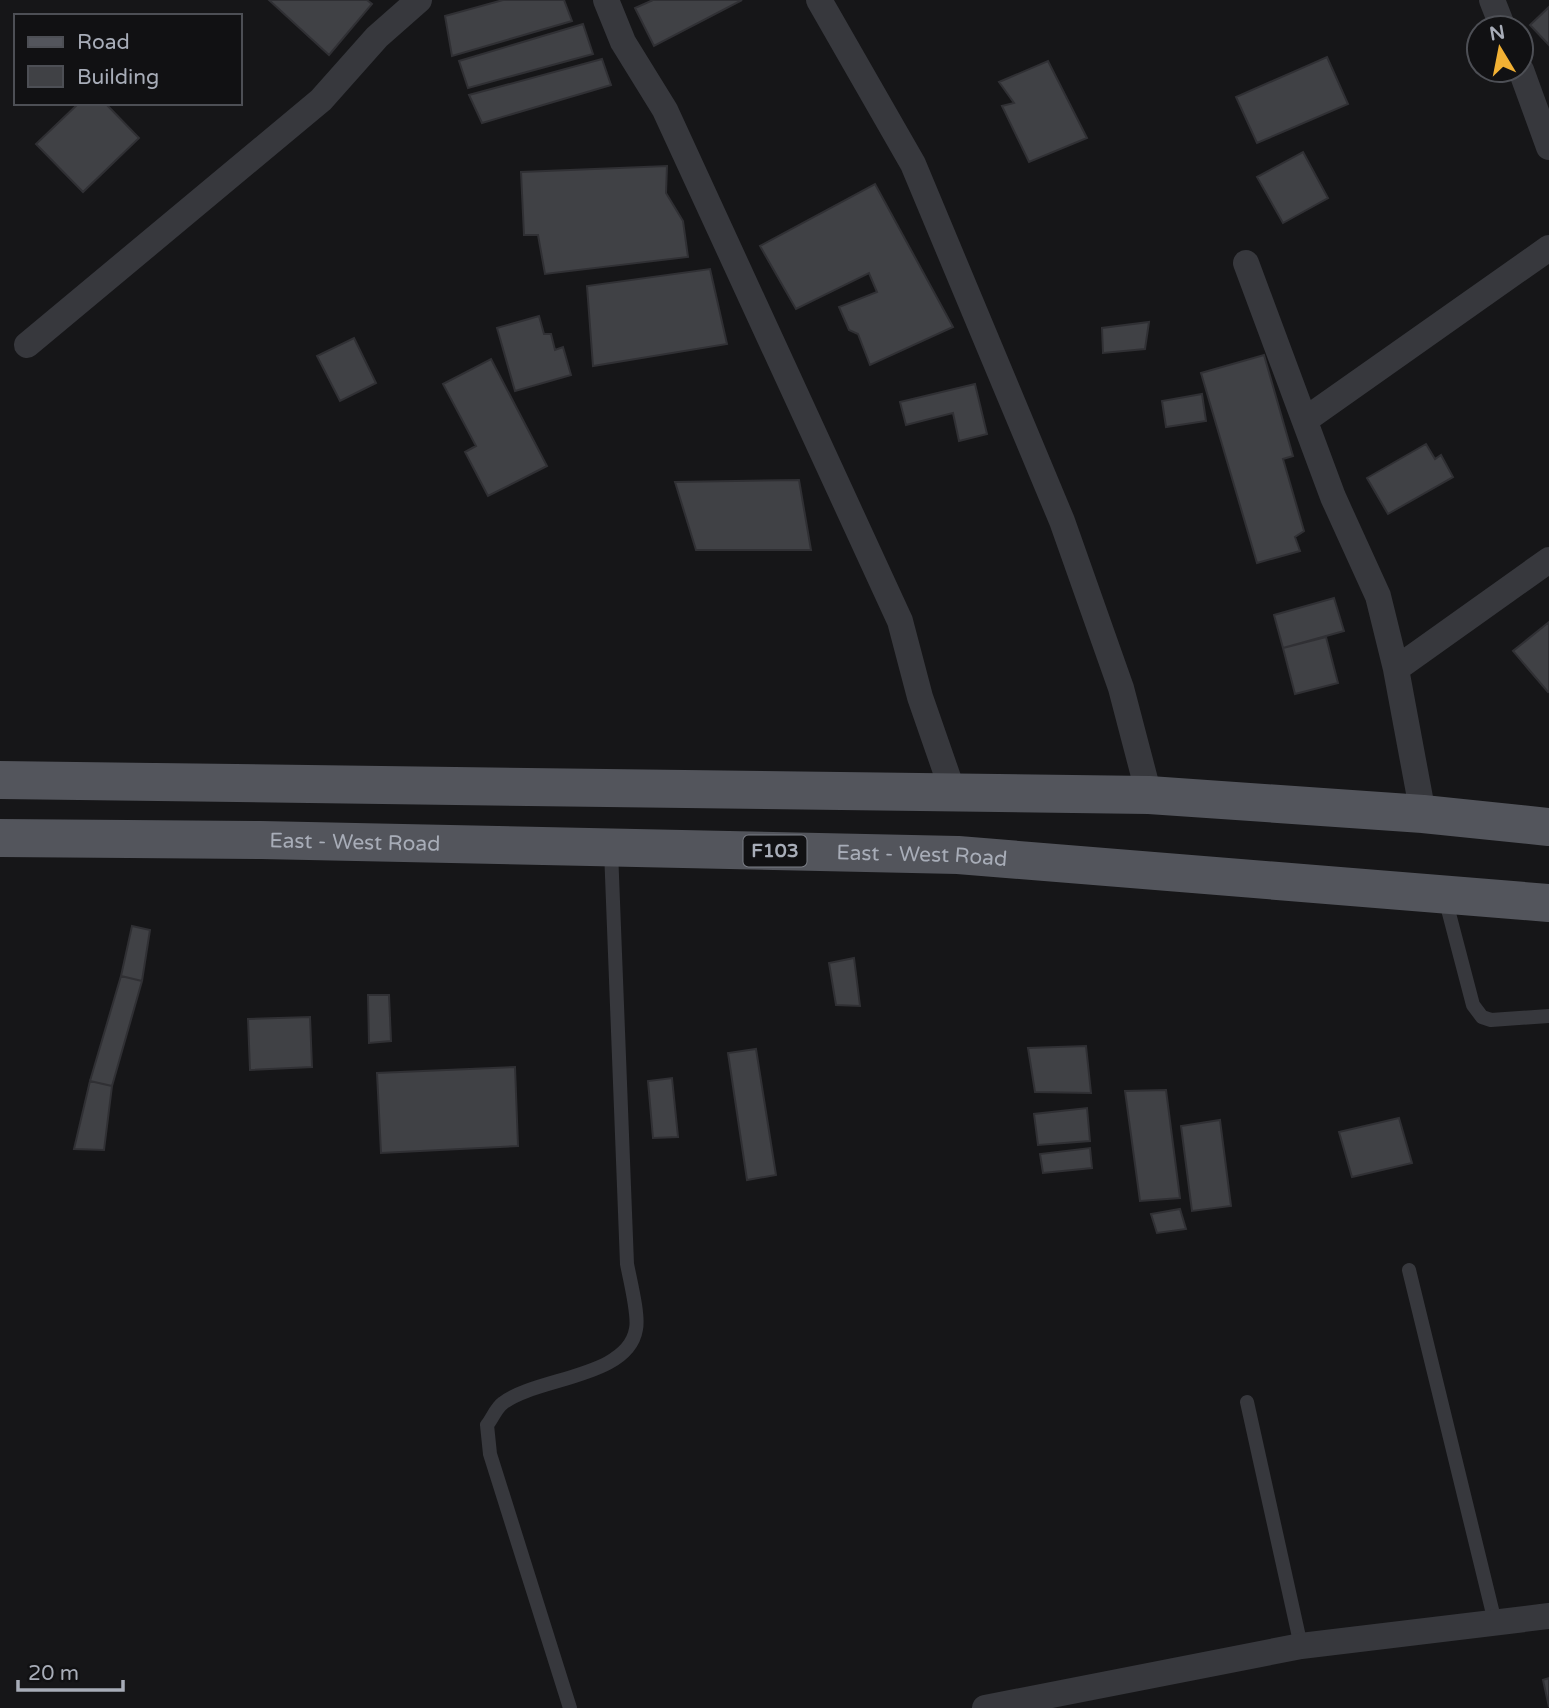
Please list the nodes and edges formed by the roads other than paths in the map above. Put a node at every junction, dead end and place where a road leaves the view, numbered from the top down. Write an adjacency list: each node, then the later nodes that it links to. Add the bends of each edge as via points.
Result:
1 (419, 0): 8 (street, via 377,37 321,100)
2 (606, 0): 13 (street, via 623,41 665,110 900,621)
3 (819, 0): 14 (street, via 914,164 1062,521 1121,688)
4 (1526, 84): 5 (street)
5 (1549, 147)
6 (1549, 248): 9 (street)
7 (1246, 263): 9 (street)
8 (27, 345)
9 (1305, 420): 11 (street, via 1378,596)
10 (1549, 561): 11 (street)
11 (1396, 669): 15 (street)
12 (0, 779): 13 (main road)
13 (953, 792): 14 (main road)
14 (1149, 795): 15 (main road)
15 (1423, 814): 16 (main road)
16 (1549, 827)
17 (0, 838): 18 (main road, East - West Road / F103)
18 (611, 848): 19 (main road, East - West Road / F103, via 958,855); 27 (lane, via 627,1264 636,1328 630,1345 612,1362 526,1391 502,1404 487,1425 490,1454)
19 (1444, 894): 20 (main road, East - West Road / F103); 21 (lane, via 1473,1006 1482,1017)
20 (1549, 903)
21 (1549, 1016)
22 (1409, 1270): 25 (lane)
23 (1247, 1402): 26 (lane)
24 (1549, 1616): 25 (street)
25 (1495, 1622): 26 (street)
26 (1301, 1646): 28 (street)
27 (570, 1708)
28 (985, 1708)

